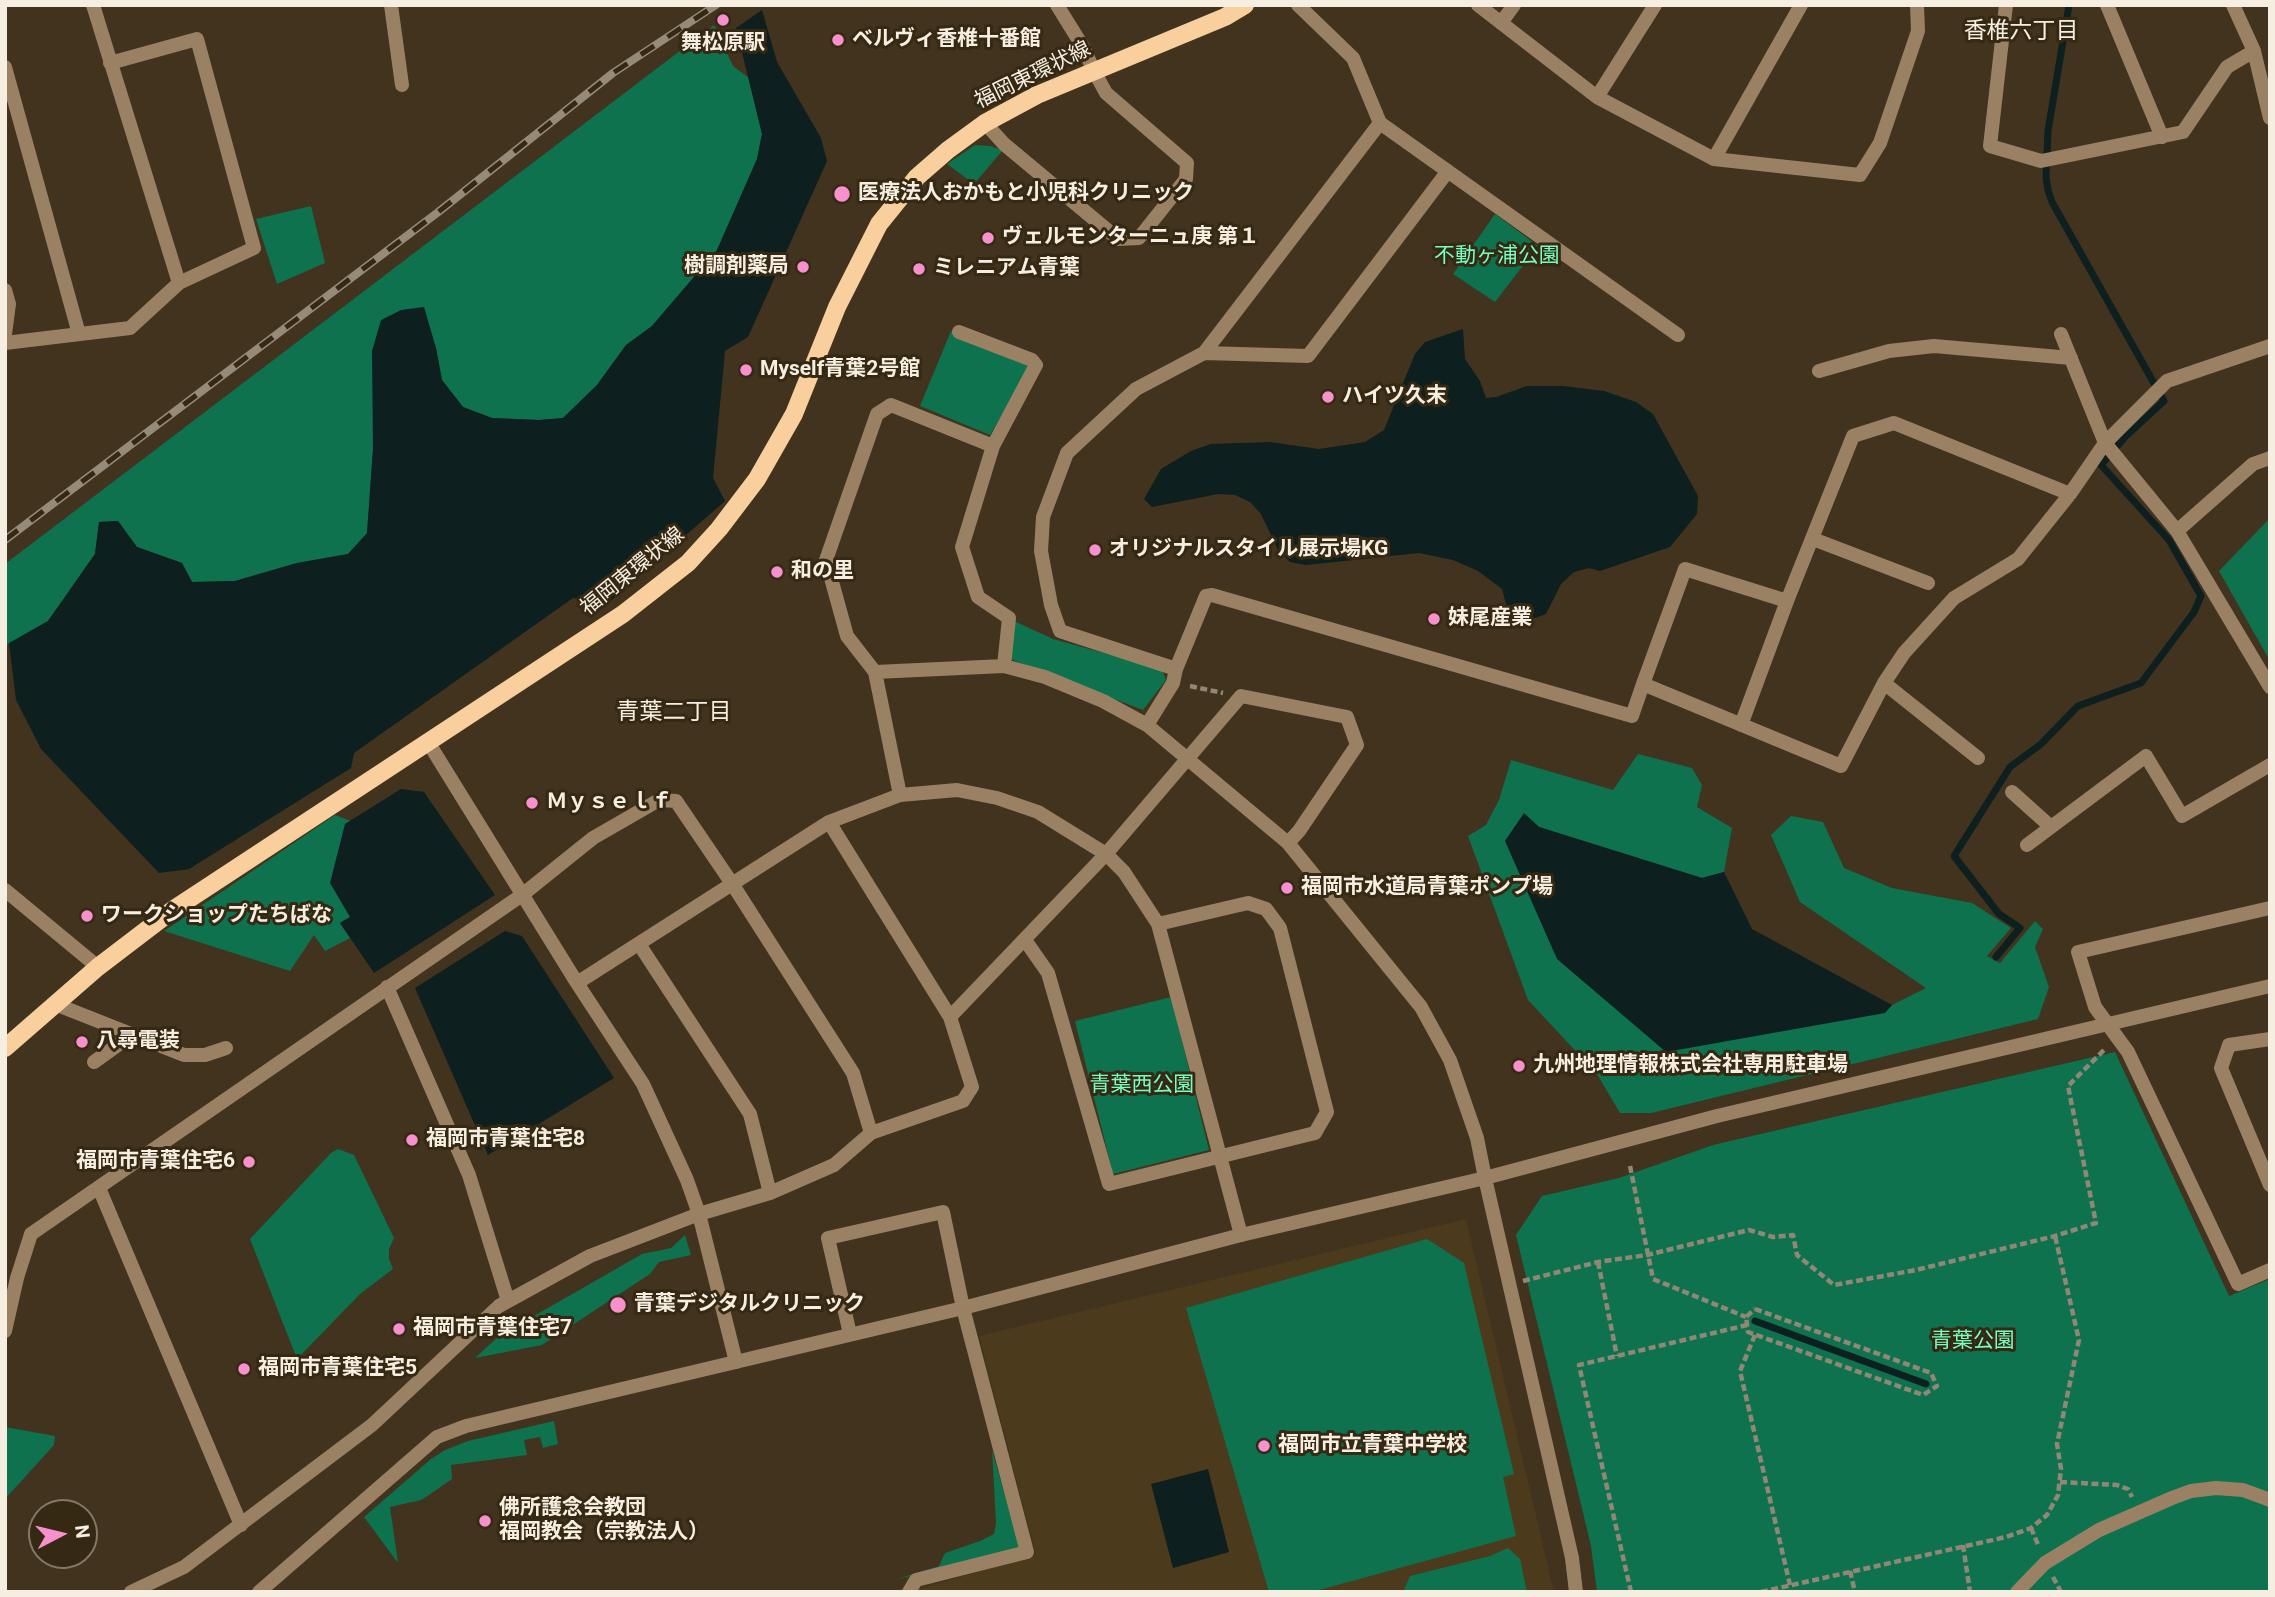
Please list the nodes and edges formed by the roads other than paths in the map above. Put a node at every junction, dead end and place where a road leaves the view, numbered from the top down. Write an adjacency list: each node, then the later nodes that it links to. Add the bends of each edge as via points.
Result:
1 (93, 5): 16 (street)
2 (391, 5): 19 (street)
3 (1057, 5): 18 (street)
4 (1245, 5): 18 (main road, 福岡東環状線)
5 (1298, 5): 23 (street, via 1353,58)
6 (1478, 5): 14 (street)
7 (1514, 5): 14 (street)
8 (1655, 5): 20 (street)
9 (1801, 5): 25 (street)
10 (1917, 5): 25 (street, via 1918,31 1880,142 1860,175)
11 (2006, 5): 24 (street, via 1990,146 2041,161)
12 (2107, 5): 24 (street)
13 (2233, 5): 15 (street)
14 (1501, 23): 20 (street)
15 (2254, 51): 21 (street); 24 (street, via 2227,67 2183,132)
16 (110, 63): 27 (street); 27 (street, via 197,39 254,248)
17 (5, 67): 31 (street)
18 (1094, 71): 22 (main road, 福岡東環状線); 22 (street, via 1107,93 1187,163 1186,180 1139,238 1118,239 1004,145)
19 (401, 85)
20 (1597, 97): 25 (street)
21 (2270, 118)
22 (985, 123): 55 (main road, 福岡東環状線, via 917,177 879,224 837,307 794,414 758,479 719,529 688,563 623,614)
23 (1380, 123): 26 (street); 36 (street)
24 (2162, 137)
25 (1714, 159)
26 (1448, 171): 33 (street); 36 (street, via 1308,356)
27 (179, 283): 31 (street, via 130,328)
28 (5, 290): 30 (street, via 9,304)
29 (959, 332): 40 (street, via 1036,365)
30 (5, 334)
31 (79, 334): 34 (street)
32 (2061, 334): 37 (street)
33 (1678, 335)
34 (5, 343)
35 (2270, 346): 39 (street, via 2168,381)
36 (1204, 353): 49 (street, via 1136,389 1067,453 1043,516 1041,551 1060,631)
37 (2071, 358): 38 (street, via 1934,346 1889,351); 39 (street)
38 (1819, 371)
39 (2105, 443): 42 (street); 43 (street)
40 (993, 446): 47 (street, via 962,547 978,597 1009,618); 48 (street, via 891,405 877,414 826,560 847,636)
41 (2270, 458): 43 (street, via 2253,464)
42 (2070, 494): 44 (street, via 1894,424 1853,436); 50 (street, via 2018,559 1954,598 1904,653)
43 (2177, 531): 52 (street)
44 (1813, 539): 45 (street); 46 (street)
45 (1928, 583)
46 (1787, 601): 51 (street, via 1685,569); 54 (street)
47 (1004, 666): 48 (street); 53 (street, via 1045,677)
48 (874, 673): 60 (street)
49 (1175, 676): 51 (street, via 1206,596 1212,594 1632,716); 53 (street)
50 (1884, 683): 54 (street, via 1841,766); 56 (street)
51 (1643, 684): 54 (street)
52 (2270, 687)
53 (1147, 725): 57 (street)
54 (1741, 725)
55 (428, 743): 68 (street); 73 (main road, 福岡東環状線, via 174,909)
56 (1978, 758)
57 (1185, 759): 63 (street); 63 (street, via 1241,696 1348,717 1357,746); 65 (street)
58 (2270, 765): 62 (street, via 2182,816 2146,756)
59 (2012, 792): 62 (street)
60 (900, 795): 61 (street); 65 (street, via 957,790 997,798 1038,811)
61 (829, 822): 66 (street); 78 (street)
62 (2051, 827): 64 (street)
63 (1288, 843): 87 (street, via 1421,1007 1450,1060 1477,1138)
64 (2026, 845)
65 (1106, 854): 70 (street, via 1124,872); 71 (street)
66 (733, 885): 68 (street, via 676,801 659,800 593,838); 72 (street); 85 (street, via 853,1073)
67 (5, 890): 73 (street)
68 (522, 895): 74 (street); 76 (street)
69 (2270, 908): 79 (street, via 2078,951 2095,1006)
70 (1158, 924): 86 (street); 86 (street, via 1248,903 1266,909 1280,928 1327,1112 1315,1133)
71 (1025, 940): 78 (street); 86 (street, via 1048,973 1109,1184)
72 (639, 944): 74 (street); 90 (street, via 750,1114)
73 (98, 967): 77 (main road, 福岡東環状線)
74 (577, 983): 91 (street, via 643,1083)
75 (2270, 986): 79 (street)
76 (387, 987): 89 (street); 94 (street, via 469,1175)
77 (55, 1004): 80 (street); 82 (main road, 福岡東環状線)
78 (950, 1017): 85 (street, via 972,1087 963,1101)
79 (2107, 1024): 87 (street, via 1717,1116); 93 (street, via 2128,1052 2238,1284)
80 (133, 1034): 83 (street, via 184,1055); 84 (street)
81 (2270, 1038): 88 (street, via 2230,1045 2221,1068)
82 (5, 1048)
83 (226, 1048)
84 (94, 1062)
85 (871, 1133): 90 (street, via 834,1165)
86 (1220, 1157): 92 (street)
87 (1485, 1178): 92 (street); 104 (street)
88 (2270, 1185)
89 (99, 1188): 96 (street, via 31,1234); 100 (street)
90 (770, 1193): 91 (street)
91 (699, 1214): 94 (street, via 590,1256); 98 (street)
92 (1241, 1235): 95 (street)
93 (2270, 1270)
94 (508, 1301): 100 (street, via 372,1425)
95 (963, 1308): 97 (street); 97 (street, via 943,1212 828,1238); 103 (street, via 1027,1552 916,1580)
96 (5, 1331)
97 (850, 1334): 98 (street)
98 (736, 1362): 102 (street, via 466,1426 437,1437)
99 (2270, 1500): 105 (street, via 2243,1490 2191,1491 2099,1530 2045,1563)
100 (241, 1525): 101 (street, via 184,1567)
101 (131, 1592)
102 (260, 1592)
103 (909, 1592)
104 (1576, 1592)
105 (2017, 1592)

